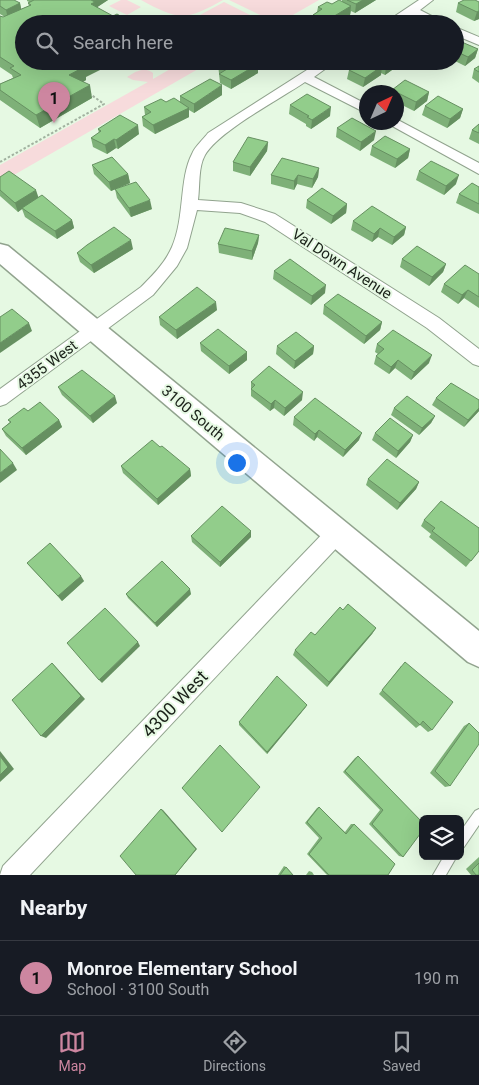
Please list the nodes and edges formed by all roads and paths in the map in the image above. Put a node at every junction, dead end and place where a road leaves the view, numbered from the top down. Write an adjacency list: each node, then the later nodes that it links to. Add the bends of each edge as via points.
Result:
1 (427, 0): 2 (street)
2 (411, 10): 3 (street); 4 (street)
3 (403, 15)
4 (422, 15)
5 (464, 34): 6 (street)
6 (479, 41)
7 (316, 70): 8 (street, 4355 West)
8 (305, 77): 10 (street); 14 (street, 4355 West, via 205,144 194,163)
9 (83, 90): 12 (path, via 104,104)
10 (359, 105)
11 (404, 128): 13 (street)
12 (0, 162)
13 (479, 169)
14 (189, 205): 16 (street, 4355 West, via 183,240 172,264 146,291); 17 (street, Val Down Avenue, via 241,208 270,218 434,323)
15 (0, 252): 16 (main road, 3100 South)
16 (94, 330): 18 (street, 4355 West); 19 (main road, 3100 South)
17 (479, 359)
18 (0, 400)
19 (337, 533): 20 (main road, 3100 South); 24 (street, 4300 West)
20 (479, 651)
21 (479, 815): 22 (lane)
22 (464, 837)
23 (448, 860): 25 (lane)
24 (12, 875)
25 (439, 875)

